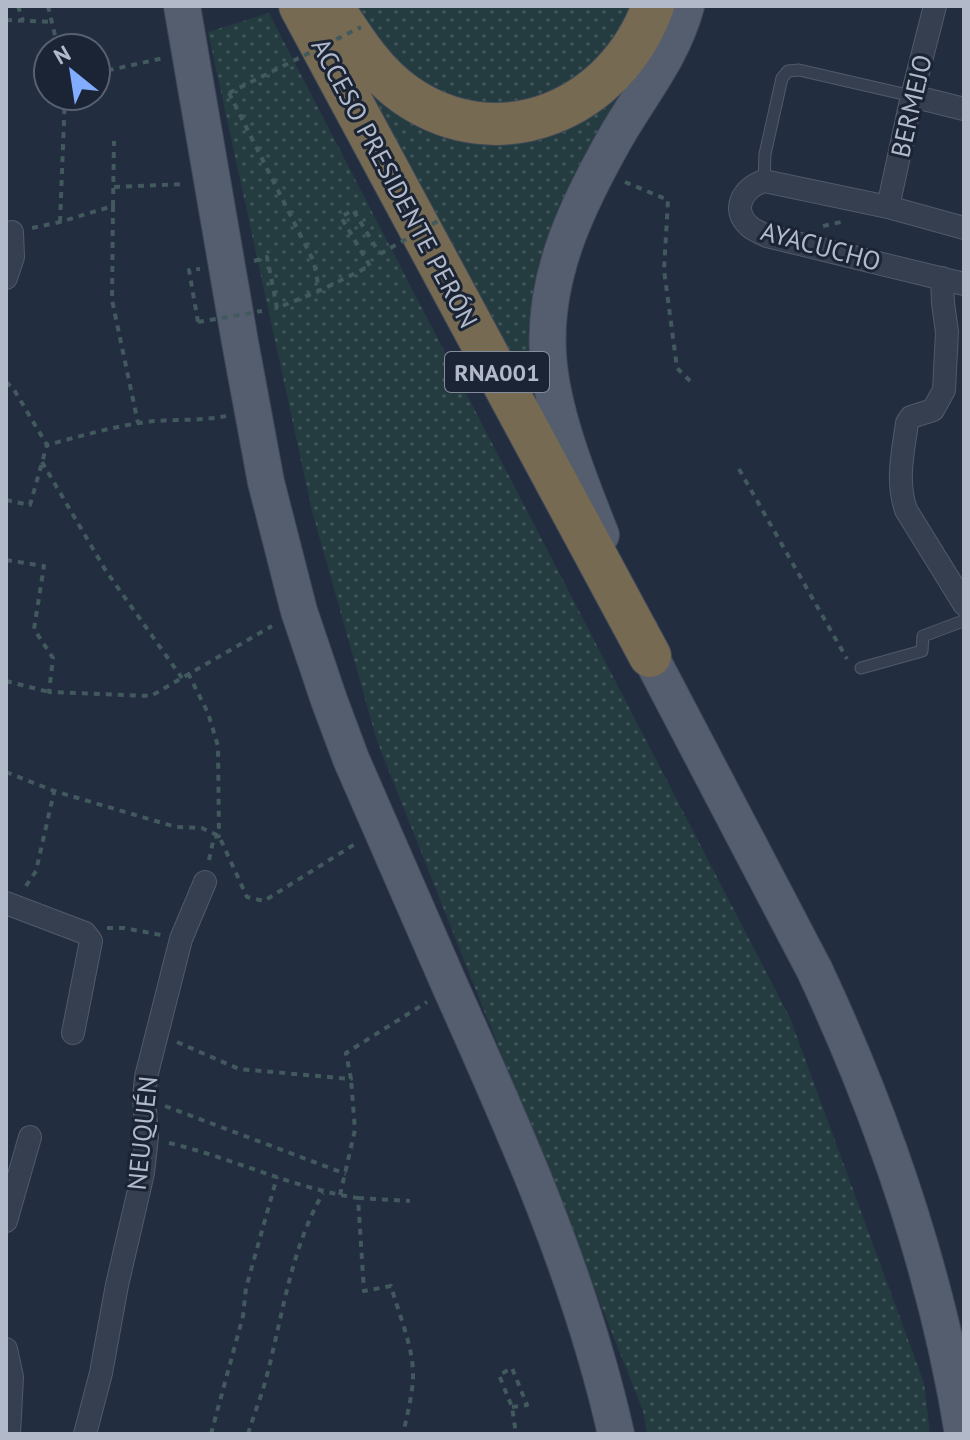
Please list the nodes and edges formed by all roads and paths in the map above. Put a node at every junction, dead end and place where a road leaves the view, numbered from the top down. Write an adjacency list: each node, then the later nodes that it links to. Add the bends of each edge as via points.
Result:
1 (18, 6): 10 (path)
2 (48, 6): 11 (path)
3 (182, 6): 13 (main road)
4 (300, 6): 49 (highway, ACCESO PRESIDENTE PERÓN / RNA001)
5 (653, 6): 8 (highway, via 632,50 595,90 554,113 499,124 439,113 404,94 371,62)
6 (686, 6): 19 (main road, via 671,48)
7 (935, 6): 15 (street, BERMEJO)
8 (346, 16): 35 (path, bridge, via 229,93 314,262)
9 (6, 20): 10 (path)
10 (23, 21): 11 (path)
11 (51, 22): 12 (path)
12 (54, 32)
13 (189, 53): 14 (path); 21 (main road)
14 (112, 70)
15 (912, 96): 16 (street); 20 (lane, via 788,71 765,154); 24 (street, BERMEJO)
16 (964, 109)
17 (64, 112): 27 (path)
18 (114, 141): 22 (path)
19 (597, 171): 38 (path, via 668,200 664,270 675,354 677,368); 49 (main road, via 556,272 548,356 569,447)
20 (764, 181): 24 (street, AYACUCHO); 34 (street, AYACUCHO, via 753,184 740,203 749,227 767,236)
21 (212, 183): 22 (path); 39 (main road)
22 (114, 187): 23 (path)
23 (113, 206): 27 (path); 40 (path, via 112,300)
24 (888, 207): 29 (street, AYACUCHO)
25 (438, 221): 35 (path, bridge, via 380,254 353,210 341,217 370,266)
26 (844, 221): 28 (path)
27 (60, 222): 30 (path)
28 (816, 227)
29 (964, 228)
30 (12, 232): 33 (street, via 13,257)
31 (254, 260): 35 (path, via 267,257 277,308)
32 (189, 270): 36 (path, bridge, via 198,322)
33 (6, 278)
34 (953, 281): 46 (street, via 943,303 944,390 933,410 907,423 900,480 906,510)
35 (319, 291)
36 (262, 311)
37 (6, 382): 41 (path)
38 (694, 385)
39 (252, 411): 40 (path, via 207,420); 47 (main road)
40 (138, 423): 41 (path)
41 (47, 445): 42 (path)
42 (42, 462): 44 (path, via 30,505); 52 (path, via 106,571)
43 (739, 469): 50 (path, via 852,667)
44 (6, 500)
45 (6, 560): 54 (path, via 44,566 34,629 53,658)
46 (964, 604)
47 (299, 611): 51 (path); 57 (main road)
48 (964, 618): 50 (lane, via 923,636 922,651)
49 (650, 656): 79 (main road, via 838,1020 909,1206)
50 (861, 668)
51 (188, 673): 52 (path); 58 (path, via 218,746)
52 (182, 678): 54 (path, via 151,696)
53 (6, 681): 54 (path)
54 (49, 692)
55 (6, 772): 56 (path)
56 (54, 791): 58 (path); 60 (path, via 36,871)
57 (381, 828): 58 (path, via 264,901 247,897); 63 (main road)
58 (219, 836): 59 (path, via 214,837)
59 (205, 882): 62 (street, NEUQUÉN)
60 (10, 904): 61 (street)
61 (85, 933): 62 (path, via 110,927); 64 (street, via 91,941)
62 (181, 939): 65 (street, NEUQUÉN)
63 (451, 988): 66 (path, via 346,1053); 86 (main road, via 557,1237)
64 (73, 1033)
65 (157, 1033): 66 (path, via 239,1069); 67 (street, NEUQUÉN)
66 (351, 1079): 70 (path, via 355,1130)
67 (144, 1098): 69 (street, NEUQUÉN); 70 (path)
68 (30, 1137): 76 (street)
69 (147, 1137): 71 (path); 81 (street, NEUQUÉN)
70 (346, 1174): 73 (path)
71 (277, 1177): 72 (path); 82 (path)
72 (324, 1192): 73 (path); 83 (path, via 286,1289)
73 (340, 1195): 74 (path)
74 (358, 1198): 75 (path); 84 (path, via 364,1291 391,1286 409,1347 413,1375)
75 (410, 1201)
76 (6, 1221)
77 (6, 1349): 80 (street, via 12,1377)
78 (512, 1407): 78 (path, via 499,1375 512,1368 527,1405); 85 (path)
79 (962, 1416)
80 (9, 1434)
81 (85, 1434)
82 (211, 1434)
83 (248, 1434)
84 (403, 1434)
85 (516, 1434)
86 (616, 1434)

